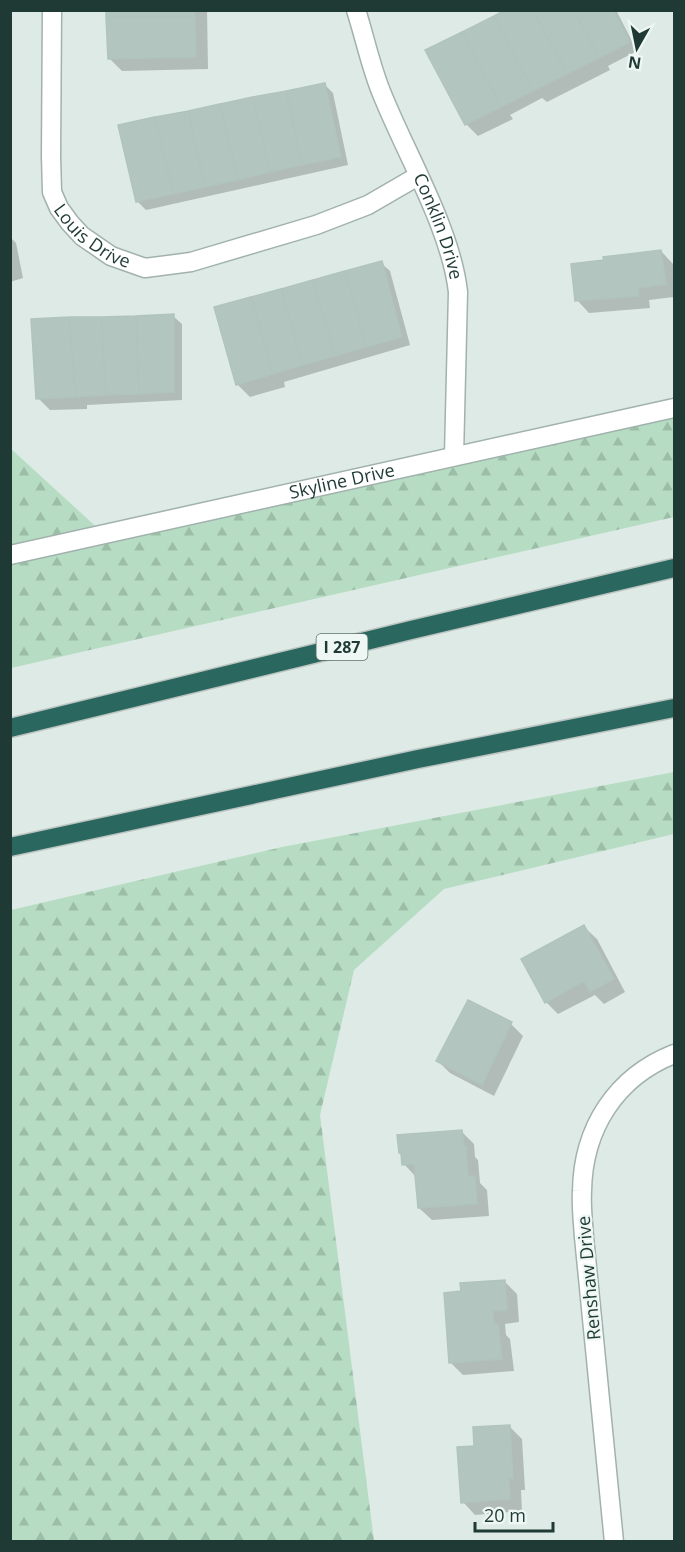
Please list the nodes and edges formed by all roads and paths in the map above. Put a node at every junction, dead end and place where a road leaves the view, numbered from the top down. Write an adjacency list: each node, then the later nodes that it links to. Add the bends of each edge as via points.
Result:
1 (52, 10): 3 (street, Louis Drive, via 52,192 70,223 111,256 145,268 191,262 316,225 368,205)
2 (361, 12): 3 (street, Conklin Drive, via 381,92)
3 (418, 176): 5 (street, Conklin Drive, via 455,269 458,292)
4 (675, 408): 5 (street, Skyline Drive)
5 (454, 456): 6 (street, Skyline Drive)
6 (10, 555)
7 (675, 568): 9 (highway, I 287)
8 (675, 708): 10 (highway)
9 (10, 728)
10 (10, 847)
11 (675, 1054): 12 (street, Renshaw Drive, via 631,1078 607,1106 587,1154 582,1190)
12 (614, 1542)

